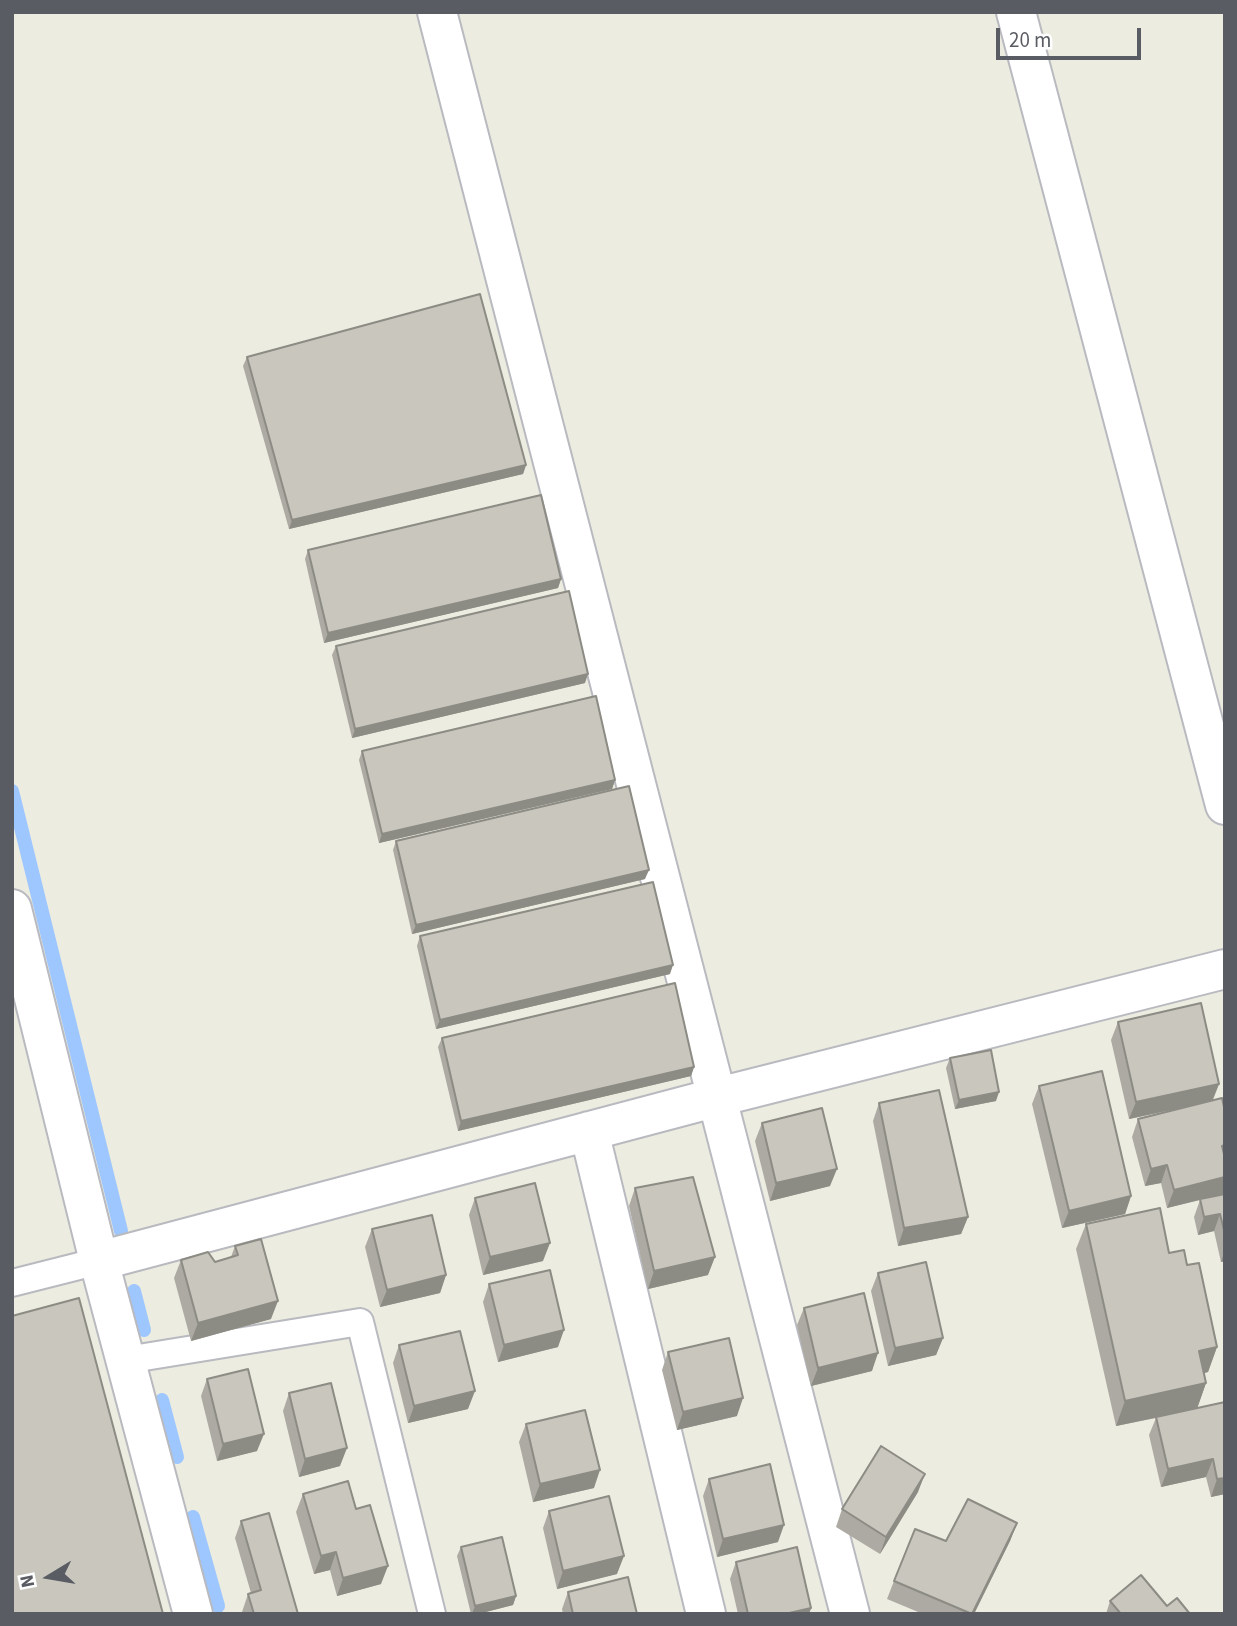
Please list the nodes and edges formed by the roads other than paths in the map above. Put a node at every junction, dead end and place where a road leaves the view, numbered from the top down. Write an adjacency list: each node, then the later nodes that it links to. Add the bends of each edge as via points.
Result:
1 (437, 12): 6 (street)
2 (1016, 12): 3 (street)
3 (1225, 805)
4 (12, 909): 8 (street)
5 (1225, 969): 6 (street)
6 (714, 1098): 7 (street); 14 (street)
7 (589, 1131): 8 (street); 13 (street)
8 (99, 1261): 9 (lane); 10 (street)
9 (12, 1283)
10 (126, 1360): 11 (street); 12 (lane, via 360,1322)
11 (193, 1614)
12 (432, 1614)
13 (706, 1614)
14 (850, 1614)

